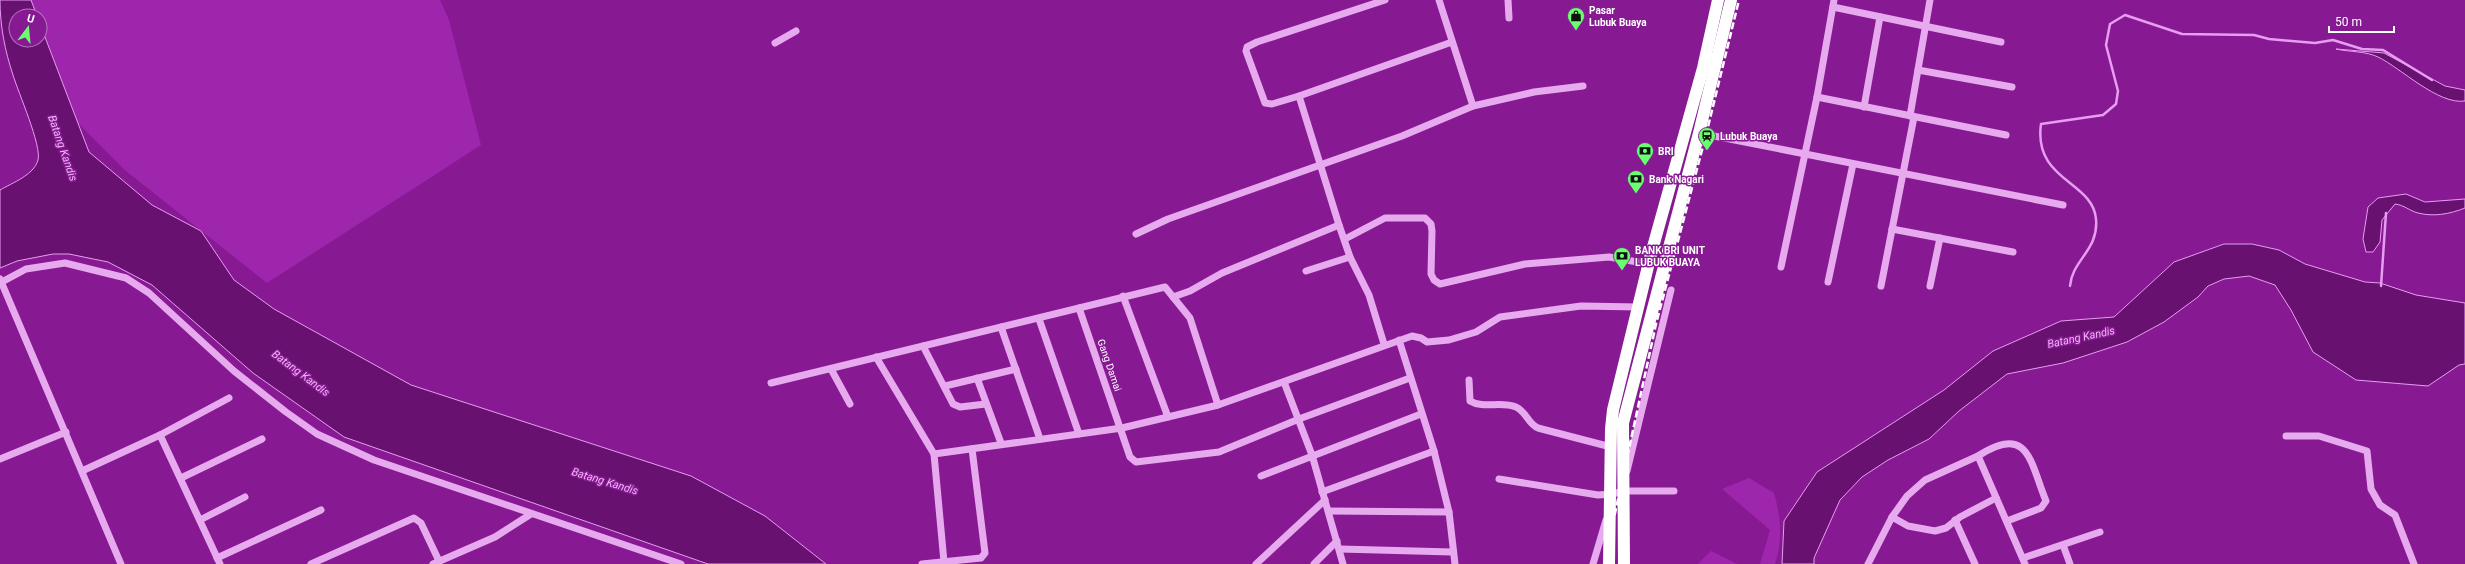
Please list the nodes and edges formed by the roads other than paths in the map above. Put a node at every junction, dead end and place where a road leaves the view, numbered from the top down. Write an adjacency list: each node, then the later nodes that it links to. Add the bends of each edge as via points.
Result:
1 (1385, 0): 18 (street, via 1247,47 1248,57 1265,103 1272,104)
2 (1439, 0): 12 (street)
3 (1508, 0): 9 (street)
4 (1718, 0): 31 (highway, via 1703,68)
5 (1731, 0): 23 (highway)
6 (1930, 0): 10 (street)
7 (1833, 4): 8 (street); 19 (street)
8 (1880, 17): 10 (street); 21 (street)
9 (1509, 18)
10 (1926, 26): 13 (street); 15 (street)
11 (796, 30): 14 (street)
12 (1452, 42): 18 (street); 20 (street)
13 (2001, 42)
14 (775, 43)
15 (1918, 70): 17 (street); 22 (street)
16 (1583, 86): 20 (street, via 1534,92)
17 (2012, 87)
18 (1299, 96): 27 (street)
19 (1817, 97): 21 (street); 25 (street)
20 (1472, 106): 27 (street, via 1402,136)
21 (1864, 106): 22 (street)
22 (1912, 116): 24 (street); 28 (street)
23 (1699, 133): 25 (street); 33 (highway)
24 (2006, 135)
25 (1806, 155): 26 (street); 41 (street)
26 (1853, 164): 28 (street); 44 (street)
27 (1321, 165): 30 (street); 34 (street, via 1233,194)
28 (1904, 173): 29 (street); 32 (street)
29 (2063, 205)
30 (1339, 225): 36 (street); 49 (street, via 1222,273 1190,291)
31 (1658, 229): 33 (highway, via 1664,235); 40 (highway)
32 (1892, 229): 35 (street); 45 (street)
33 (1672, 233): 39 (highway)
34 (1136, 234)
35 (1940, 238): 37 (street); 46 (street)
36 (1345, 239): 38 (street); 40 (street, via 1385,218 1425,218 1431,224 1432,231 1431,274 1440,284 1525,264 1609,257)
37 (2013, 252)
38 (1350, 257): 42 (street); 55 (street, via 1369,295)
39 (1665, 257): 40 (highway, via 1658,252); 92 (highway, via 1623,423)
40 (1650, 259): 50 (highway)
41 (1781, 267)
42 (1306, 271)
43 (1, 281): 74 (street); 102 (street, via 26,269 65,263 126,278 149,294 234,371 316,434 374,460)
44 (1828, 282)
45 (1881, 286)
46 (1930, 286)
47 (1671, 290): 92 (street)
48 (1123, 296): 49 (street, via 1166,287); 51 (street); 71 (street)
49 (1173, 297): 69 (street, via 1190,318)
50 (1639, 306): 54 (street, via 1589,305 1500,317 1484,329 1449,340 1427,342 1412,336); 81 (highway, via 1614,410)
51 (1079, 308): 52 (street); 73 (street, Gang Damai)
52 (1039, 319): 53 (street); 75 (street)
53 (1001, 327): 56 (street); 59 (street)
54 (1399, 340): 55 (street); 61 (street)
55 (1384, 344): 63 (street)
56 (923, 346): 57 (street); 65 (street)
57 (876, 357): 58 (street); 84 (street)
58 (831, 369): 64 (street); 67 (street)
59 (1016, 369): 60 (street); 79 (street)
60 (977, 378): 65 (street); 68 (street)
61 (1410, 378): 70 (street); 72 (street, Gang Damai)
62 (1469, 380): 81 (street, via 1470,401 1474,404 1516,407 1532,426)
63 (1284, 382): 69 (street); 72 (street)
64 (771, 384)
65 (945, 386): 68 (street, via 953,404 957,406)
66 (229, 398): 76 (street)
67 (850, 404)
68 (986, 404): 80 (street)
69 (1218, 405): 71 (street)
70 (1421, 414): 83 (street); 85 (street)
71 (1168, 417): 73 (street)
72 (1299, 419): 73 (street, Gang Damai, via 1218,452 1136,462 1130,457); 85 (street)
73 (1122, 428): 75 (street)
74 (66, 432): 87 (street); 88 (street)
75 (1079, 434): 79 (street)
76 (160, 435): 88 (street); 90 (street)
77 (2286, 436): 131 (street, via 2319,436 2367,451 2371,489 2380,505 2395,515)
78 (262, 439): 90 (street)
79 (1040, 439): 80 (street)
80 (1001, 443): 82 (street)
81 (1611, 447): 97 (highway)
82 (972, 449): 84 (street); 115 (street, via 985,553 980,558)
83 (1434, 451): 94 (street); 101 (street)
84 (934, 454): 115 (street)
85 (1312, 455): 89 (street); 94 (street)
86 (1978, 456): 96 (street); 103 (street, via 1925,480 1907,496); 106 (street, via 1992,447 2013,443 2026,451 2046,501 2041,508)
87 (0, 459)
88 (82, 471): 117 (street)
89 (1261, 476)
90 (181, 478): 104 (street)
91 (1499, 480): 97 (street)
92 (1624, 487): 93 (street); 97 (street); 127 (highway)
93 (1674, 491)
94 (1322, 492): 98 (street)
95 (245, 497): 104 (street)
96 (1996, 498): 105 (street); 106 (street)
97 (1611, 499): 125 (street); 126 (highway)
98 (1325, 500): 100 (street); 121 (street)
99 (321, 510): 112 (street)
100 (1329, 511): 101 (street); 108 (street)
101 (1449, 512): 111 (street)
102 (531, 514): 114 (street, via 495,538); 119 (street)
103 (1892, 517): 105 (street, via 1908,526 1936,531 1946,528); 116 (street)
104 (200, 520): 112 (street)
105 (1955, 520): 129 (street)
106 (2007, 522): 113 (street)
107 (2100, 532): 109 (street)
108 (1337, 541): 110 (street); 122 (street)
109 (2063, 545): 113 (street); 130 (street)
110 (1340, 549): 111 (street); 123 (street)
111 (1452, 552): 124 (street)
112 (218, 561)
113 (2024, 561)
114 (436, 562): 118 (street, via 421,523 414,518)
115 (944, 562): 120 (street)
116 (1868, 563): 128 (street)
117 (121, 564)
118 (311, 564)
119 (681, 564)
120 (922, 564)
121 (1256, 564)
122 (1314, 564)
123 (1343, 564)
124 (1455, 564)
125 (1593, 564)
126 (1609, 564)
127 (1624, 564)
128 (1876, 564)
129 (1975, 564)
130 (2070, 564)
131 (2414, 564)

